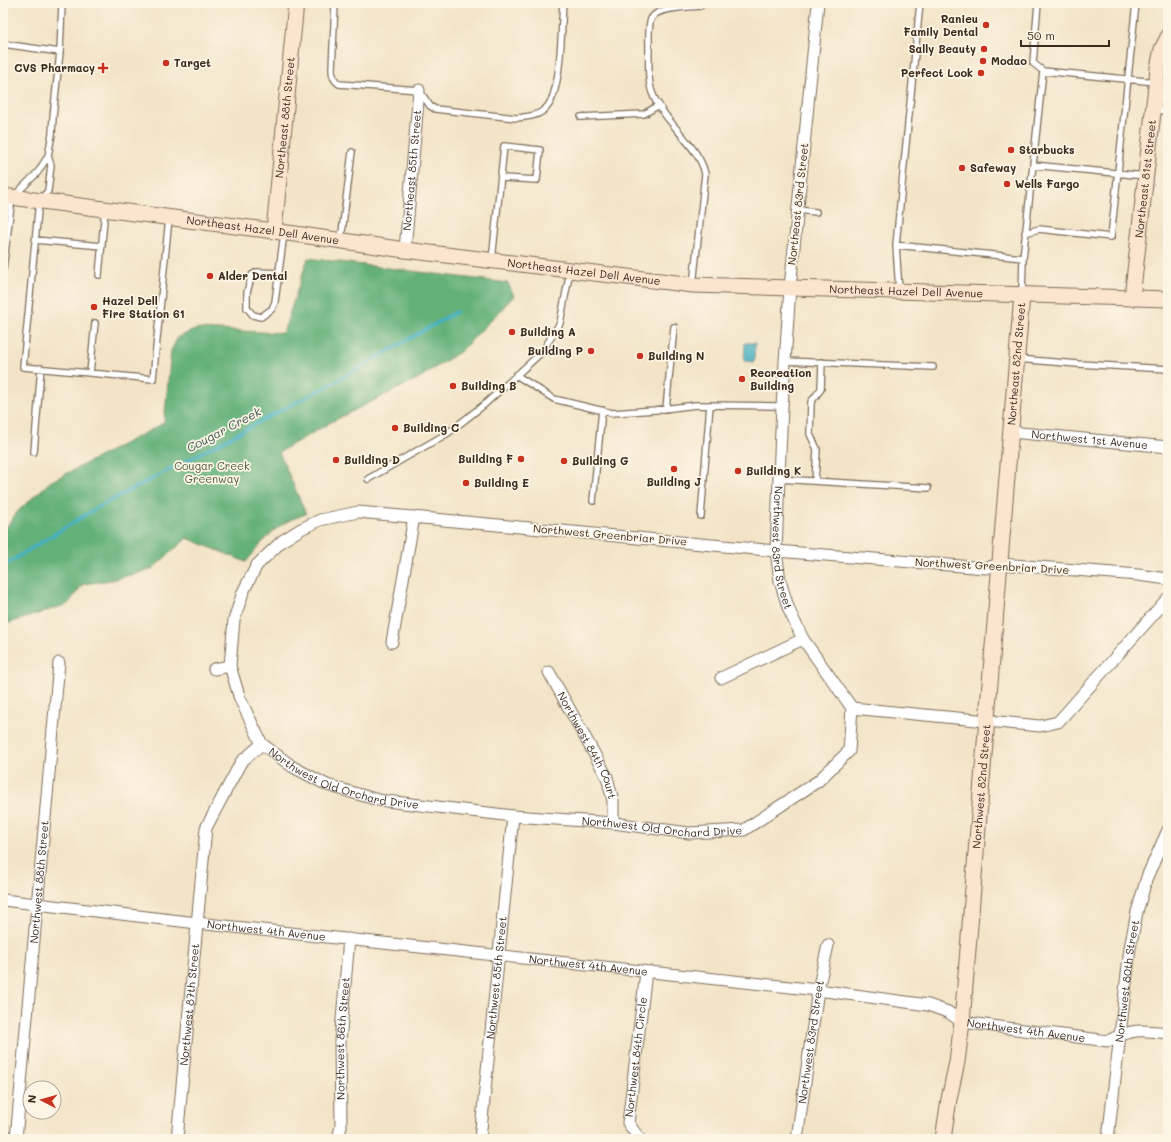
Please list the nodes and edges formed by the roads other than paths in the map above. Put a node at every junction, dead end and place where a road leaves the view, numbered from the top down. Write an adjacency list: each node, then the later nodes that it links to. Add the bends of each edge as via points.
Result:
1 (62, 3): 12 (lane)
2 (296, 3): 32 (street, Northeast 88th Street)
3 (335, 3): 16 (lane, via 332,69 335,82 345,85)
4 (563, 3): 16 (lane, via 556,83 551,102 542,112 516,118 442,110 430,106)
5 (704, 3): 17 (lane, via 700,6 664,10 651,19 650,83)
6 (818, 3): 29 (street, Northeast 83rd Street)
7 (920, 3): 36 (lane)
8 (1038, 3): 13 (lane, via 1033,64)
9 (1136, 3): 14 (lane)
10 (1168, 37): 15 (street, Northeast 81st Street, via 1160,57)
11 (3, 44): 12 (lane)
12 (60, 52): 21 (lane)
13 (1042, 71): 14 (lane); 22 (lane)
14 (1128, 79): 15 (lane); 23 (lane)
15 (1156, 82): 18 (street, Northeast 81st Street)
16 (419, 90): 38 (street, Northeast 85th Street)
17 (659, 106): 19 (lane, via 644,114); 45 (lane, via 704,167)
18 (1161, 111): 24 (street, Northeast 81st Street)
19 (581, 117)
20 (352, 152): 35 (lane)
21 (48, 156): 26 (lane, via 38,172); 27 (lane, via 51,165 48,191)
22 (1033, 165): 23 (lane); 33 (lane)
23 (1118, 173): 24 (lane); 33 (lane, via 1111,238 1039,229)
24 (1147, 176): 49 (street, Northeast 81st Street)
25 (501, 178): 25 (lane, via 504,146 540,150 537,180); 40 (lane)
26 (8, 197): 27 (street, Northeast Hazel Dell Avenue); 41 (lane)
27 (39, 201): 28 (street, Northeast Hazel Dell Avenue); 34 (lane)
28 (105, 209): 31 (street, Northeast Hazel Dell Avenue); 37 (lane)
29 (797, 210): 30 (lane); 46 (street, Northeast 83rd Street)
30 (816, 212)
31 (169, 218): 32 (street, Northeast Hazel Dell Avenue); 59 (lane, via 153,379)
32 (279, 232): 35 (street, Northeast Hazel Dell Avenue); 43 (lane)
33 (1025, 233): 39 (lane)
34 (35, 240): 37 (lane); 57 (lane, via 23,367)
35 (341, 240): 38 (street, Northeast Hazel Dell Avenue)
36 (896, 245): 39 (lane); 47 (lane)
37 (102, 246): 44 (lane)
38 (405, 250): 40 (street, Northeast Hazel Dell Avenue)
39 (1023, 258): 48 (lane)
40 (492, 260): 42 (street, Northeast Hazel Dell Avenue)
41 (3, 268)
42 (570, 269): 45 (street, Northeast Hazel Dell Avenue); 60 (lane, via 560,323 542,352)
43 (278, 273): 43 (lane, via 272,309 262,317 253,316 247,308 247,292 252,275 257,272)
44 (99, 275)
45 (693, 285): 46 (street, Northeast Hazel Dell Avenue)
46 (790, 288): 47 (street, Northeast Hazel Dell Avenue); 54 (street, Northeast 83rd Street)
47 (899, 292): 48 (street, Northeast Hazel Dell Avenue)
48 (1022, 295): 49 (street, Northeast Hazel Dell Avenue); 53 (street, Northeast 82nd Street)
49 (1132, 298): 50 (street, Northeast Hazel Dell Avenue)
50 (1168, 299)
51 (95, 323): 59 (lane)
52 (674, 327): 63 (lane)
53 (1016, 359): 58 (lane); 65 (street, Northeast 82nd Street)
54 (784, 361): 55 (lane); 62 (street, Northeast 83rd Street)
55 (822, 362): 56 (lane); 70 (lane, via 821,389 811,402 810,434 817,449)
56 (933, 367)
57 (41, 368): 59 (lane); 67 (lane)
58 (1168, 369)
59 (90, 373)
60 (516, 375): 64 (lane, via 554,399); 68 (lane, via 448,433)
61 (710, 405): 62 (lane); 63 (lane); 73 (lane)
62 (782, 406): 69 (street, Northwest 83rd Street)
63 (666, 409): 64 (lane, via 612,413)
64 (602, 410): 72 (lane)
65 (1010, 432): 66 (street, Northwest 1st Avenue); 76 (street, Northwest 82nd Street)
66 (1168, 448)
67 (34, 452)
68 (368, 479)
69 (779, 479): 70 (lane); 75 (street, Northwest 83rd Street)
70 (815, 481): 71 (lane)
71 (928, 488)
72 (593, 501)
73 (701, 516)
74 (414, 517): 75 (street, Northwest Greenbriar Drive); 80 (street); 82 (street, Northwest Greenbriar Drive, via 358,512 320,520 282,541 257,565 243,592 234,620)
75 (776, 551): 76 (street, Northwest Greenbriar Drive, via 986,568); 79 (street, Northwest 83rd Street, via 780,582)
76 (1000, 564): 77 (street, Northwest Greenbriar Drive); 87 (street, Northwest 82nd Street)
77 (1168, 579)
78 (1168, 598): 87 (street, via 1058,722 1040,726)
79 (802, 638): 85 (street); 86 (street, Northwest 83rd Street)
80 (392, 642)
81 (59, 663): 93 (street, Northwest 88th Street)
82 (230, 666): 83 (street); 88 (street, Northwest Greenbriar Drive, via 240,700)
83 (214, 669)
84 (548, 672): 90 (street, Northwest 84th Court, via 607,777 613,801)
85 (721, 678)
86 (852, 708): 87 (street); 90 (street, Northwest Old Orchard Drive, via 849,751 818,781 744,830 689,833)
87 (986, 721): 100 (street, Northwest 82nd Street)
88 (262, 744): 89 (street, Northwest Old Orchard Drive, via 293,767 341,790 378,800); 94 (street, Northwest 87th Street, via 240,762 206,828)
89 (513, 816): 90 (street, Northwest Old Orchard Drive); 97 (street, Northwest 85th Street)
90 (613, 823)
91 (1168, 830): 102 (street, Northwest 80th Street, via 1147,876 1137,912)
92 (3, 900): 93 (street, Northwest 4th Avenue)
93 (36, 903): 94 (street, Northwest 4th Avenue); 103 (street, Northwest 88th Street)
94 (197, 923): 95 (street, Northwest 4th Avenue); 107 (street, Northwest 87th Street)
95 (349, 939): 97 (street, Northwest 4th Avenue); 108 (street, Northwest 86th Street, via 340,1042 341,1126)
96 (828, 946): 99 (street, Northwest 83rd Street)
97 (500, 955): 98 (street, Northwest 4th Avenue); 109 (street, Northwest 85th Street)
98 (646, 972): 99 (street, Northwest 4th Avenue); 105 (street, Northwest 84th Circle, via 628,1123)
99 (818, 990): 100 (street, Northwest 4th Avenue, via 928,1005 948,1012); 110 (street, Northwest 83rd Street)
100 (962, 1022): 102 (street, Northwest 4th Avenue, via 1108,1041); 111 (street, Northwest 82nd Street)
101 (1168, 1033): 102 (street, Northwest 4th Avenue, via 1140,1029)
102 (1120, 1034): 112 (street, Northwest 80th Street)
103 (26, 1080)
104 (22, 1114): 106 (street, Northwest 88th Street)
105 (639, 1138)
106 (16, 1139)
107 (176, 1139)
108 (338, 1139)
109 (480, 1139)
110 (797, 1139)
111 (943, 1139)
112 (1108, 1139)

